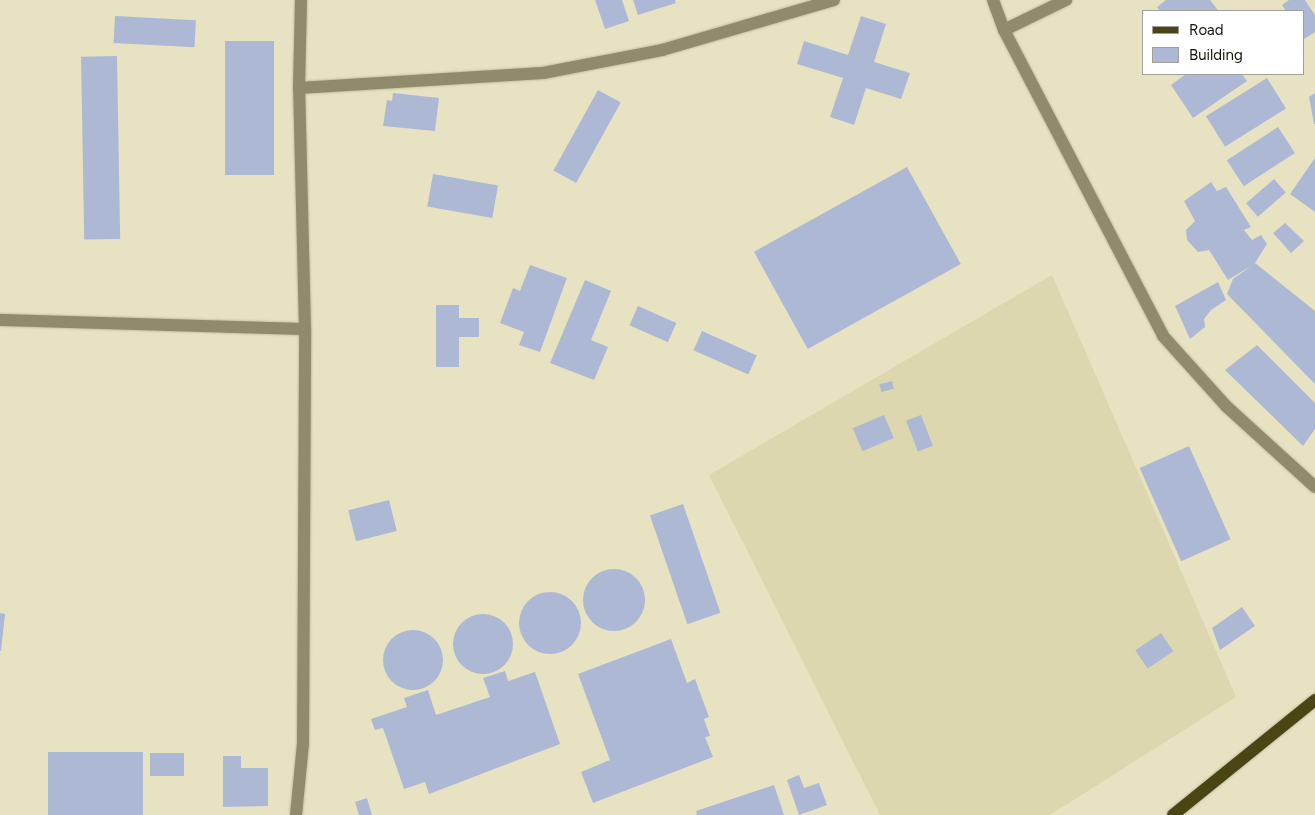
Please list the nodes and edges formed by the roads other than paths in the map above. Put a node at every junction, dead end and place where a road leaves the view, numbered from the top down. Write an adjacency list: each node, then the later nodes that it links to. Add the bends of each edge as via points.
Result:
1 (300, 0): 6 (street)
2 (834, 0): 6 (street, via 662,50 543,73)
3 (993, 0): 5 (street)
4 (1066, 0): 5 (street)
5 (1004, 30): 9 (street, via 1163,336 1226,406)
6 (299, 88): 8 (street)
7 (0, 320): 8 (street)
8 (305, 329): 11 (street, via 303,744)
9 (1315, 487)
10 (1315, 700): 12 (main road)
11 (296, 815)
12 (1173, 815)

